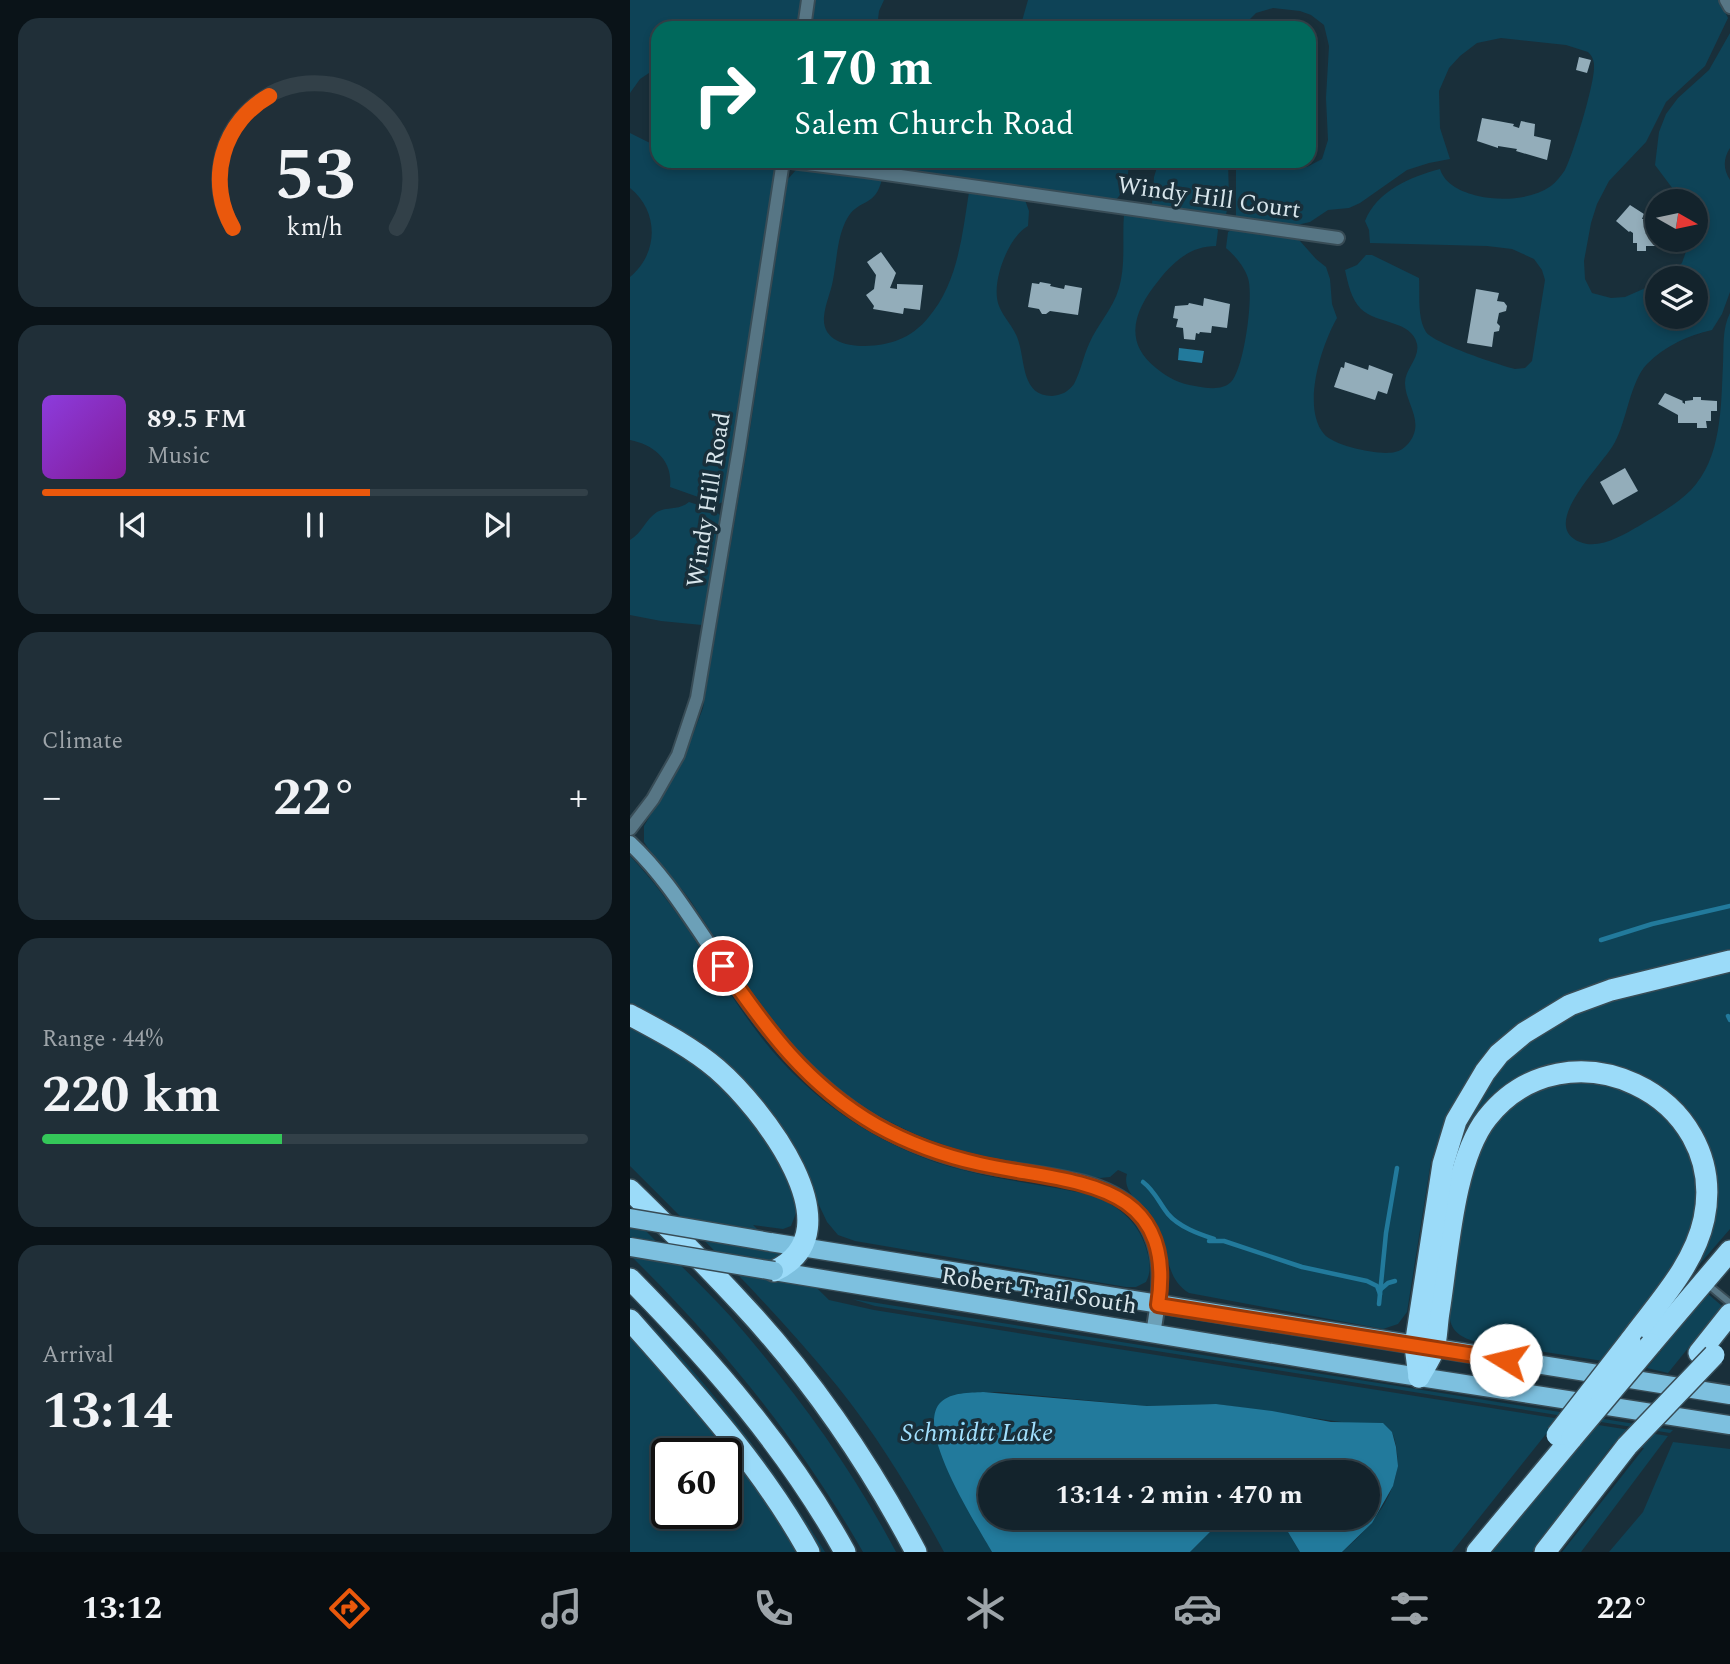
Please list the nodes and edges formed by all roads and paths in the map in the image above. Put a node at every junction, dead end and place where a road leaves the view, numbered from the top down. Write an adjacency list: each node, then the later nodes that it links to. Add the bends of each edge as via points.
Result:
1 (808, 0): 4 (street)
2 (1726, 0): 3 (street)
3 (1730, 7)
4 (805, 21)
5 (782, 168): 8 (street, Windy Hill Road, via 697,698 678,755)
6 (840, 168): 7 (street, Windy Hill Court)
7 (1338, 238)
8 (630, 830)
9 (630, 843): 20 (street, via 670,889 766,1028 817,1083 876,1125 924,1147 982,1165 1101,1188 1119,1197 1140,1216 1153,1238 1161,1272)
10 (1730, 961): 25 (highway, via 1570,1004 1524,1033 1492,1063 1462,1108 1445,1153)
11 (630, 1015): 16 (highway, via 704,1059 762,1118 785,1154 805,1200 808,1223)
12 (630, 1190): 31 (highway, via 749,1311)
13 (630, 1218): 16 (main road, Robert Trail South, bridge, via 769,1242)
14 (630, 1247): 16 (main road, Robert Trail South, bridge)
15 (1730, 1251): 18 (highway)
16 (794, 1264): 20 (main road, Robert Trail South); 23 (main road, Robert Trail South)
17 (630, 1279): 33 (highway, via 748,1408)
18 (1704, 1282): 19 (lane); 30 (highway, bridge)
19 (1730, 1303)
20 (1158, 1305): 23 (street); 25 (main road, Robert Trail South)
21 (1730, 1314): 26 (highway)
22 (630, 1320): 32 (highway, via 745,1453)
23 (1153, 1334): 27 (main road, Robert Trail South)
24 (1730, 1337): 26 (highway)
25 (1424, 1348): 27 (highway); 28 (main road, Robert Trail South); 30 (highway, bridge, via 1458,1188 1473,1139 1493,1111 1515,1092 1542,1079 1581,1072 1619,1077 1661,1098 1692,1135 1700,1154 1706,1178 1705,1217 1695,1247 1670,1288)
26 (1706, 1354): 38 (highway, bridge)
27 (1419, 1377): 29 (main road, Robert Trail South)
28 (1730, 1395)
29 (1730, 1425)
30 (1564, 1437): 36 (highway); 37 (highway)
31 (856, 1451): 34 (highway); 35 (highway)
32 (809, 1552)
33 (845, 1552)
34 (916, 1552)
35 (932, 1552)
36 (1468, 1552)
37 (1477, 1552)
38 (1545, 1552)

